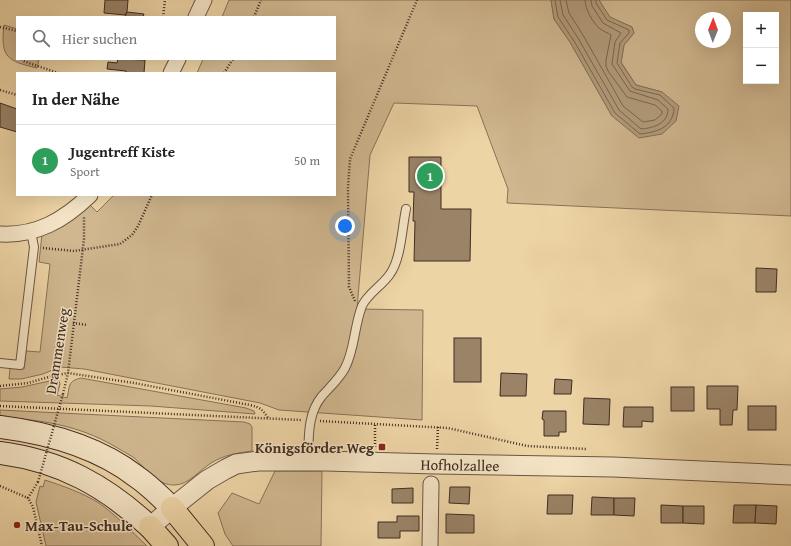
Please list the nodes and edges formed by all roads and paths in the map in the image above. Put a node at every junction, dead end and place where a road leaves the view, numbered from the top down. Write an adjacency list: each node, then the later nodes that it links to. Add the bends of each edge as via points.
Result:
1 (166, 0): 5 (path)
2 (204, 0): 6 (street)
3 (261, 0): 7 (path)
4 (417, 0): 24 (path, via 350,159 349,288 352,298)
5 (163, 16)
6 (196, 16)
7 (254, 16)
8 (0, 27): 9 (path)
9 (16, 31)
10 (22, 60): 13 (path)
11 (178, 60): 14 (street)
12 (232, 60): 15 (path)
13 (52, 72)
14 (172, 72)
15 (225, 72)
16 (0, 90): 17 (path)
17 (16, 95)
18 (152, 196): 23 (path, via 138,226 120,244)
19 (86, 199): 21 (street, via 61,219); 23 (path, Drammenweg)
20 (406, 210): 24 (lane, via 395,265)
21 (31, 232): 22 (street); 27 (lane, via 34,247 20,365)
22 (0, 234)
23 (83, 250): 25 (path, Drammenweg)
24 (362, 306): 32 (lane, via 353,347 345,368 321,397)
25 (74, 322): 26 (path); 28 (path, Drammenweg)
26 (87, 325)
27 (0, 363)
28 (68, 373): 29 (path); 31 (path, via 259,407); 44 (path, Drammenweg, bridge, via 38,482)
29 (0, 386)
30 (0, 406): 31 (path)
31 (268, 418): 32 (path)
32 (310, 420): 33 (path); 39 (lane)
33 (375, 424): 35 (path); 36 (path, via 374,447)
34 (0, 427): 45 (main road, via 52,437 110,460 137,477)
35 (438, 428): 37 (path, via 448,428 526,446); 40 (path)
36 (381, 447)
37 (592, 449)
38 (0, 453): 46 (main road, via 41,461 84,478 112,495)
39 (308, 460): 40 (street, Hofholzallee); 45 (street, Hofholzallee, via 258,460 236,464 207,480)
40 (436, 464): 41 (street, Hofholzallee, via 613,467)
41 (791, 475)
42 (431, 484): 50 (street)
43 (0, 486): 44 (path)
44 (28, 498): 47 (path, via 33,507)
45 (172, 508): 46 (street, Hofholzallee); 49 (highway)
46 (150, 527): 48 (highway)
47 (42, 546)
48 (167, 546)
49 (203, 546)
50 (430, 546)

